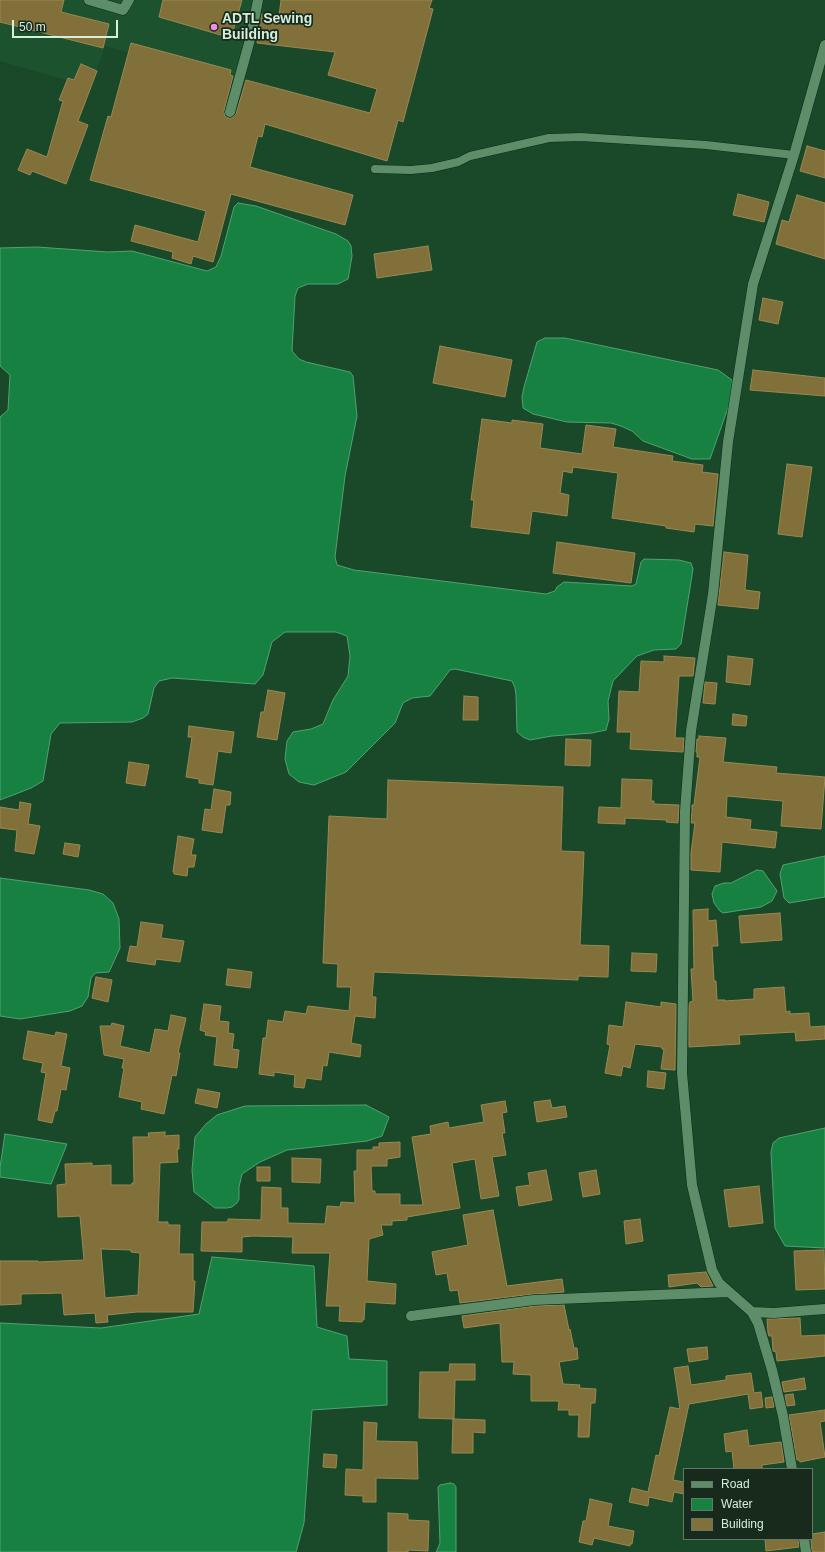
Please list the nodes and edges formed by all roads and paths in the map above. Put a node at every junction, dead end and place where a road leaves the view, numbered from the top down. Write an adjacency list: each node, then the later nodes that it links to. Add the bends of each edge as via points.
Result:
1 (89, 0): 2 (street, via 123,10)
2 (129, 0)
3 (258, 0): 5 (street)
4 (825, 45): 6 (street)
5 (230, 112)
6 (794, 155): 7 (lane, via 706,145 581,137 549,138 470,156 458,162 432,168); 8 (street, via 753,284 728,442 713,594 692,732 685,811 682,1072 692,1185 712,1270 719,1283)
7 (375, 169)
8 (729, 1292): 10 (street); 11 (street, via 534,1300)
9 (825, 1309): 10 (street)
10 (752, 1312): 12 (street, via 758,1323 772,1370)
11 (411, 1316)
12 (792, 1468)
13 (804, 1540): 14 (street)
14 (806, 1552)

